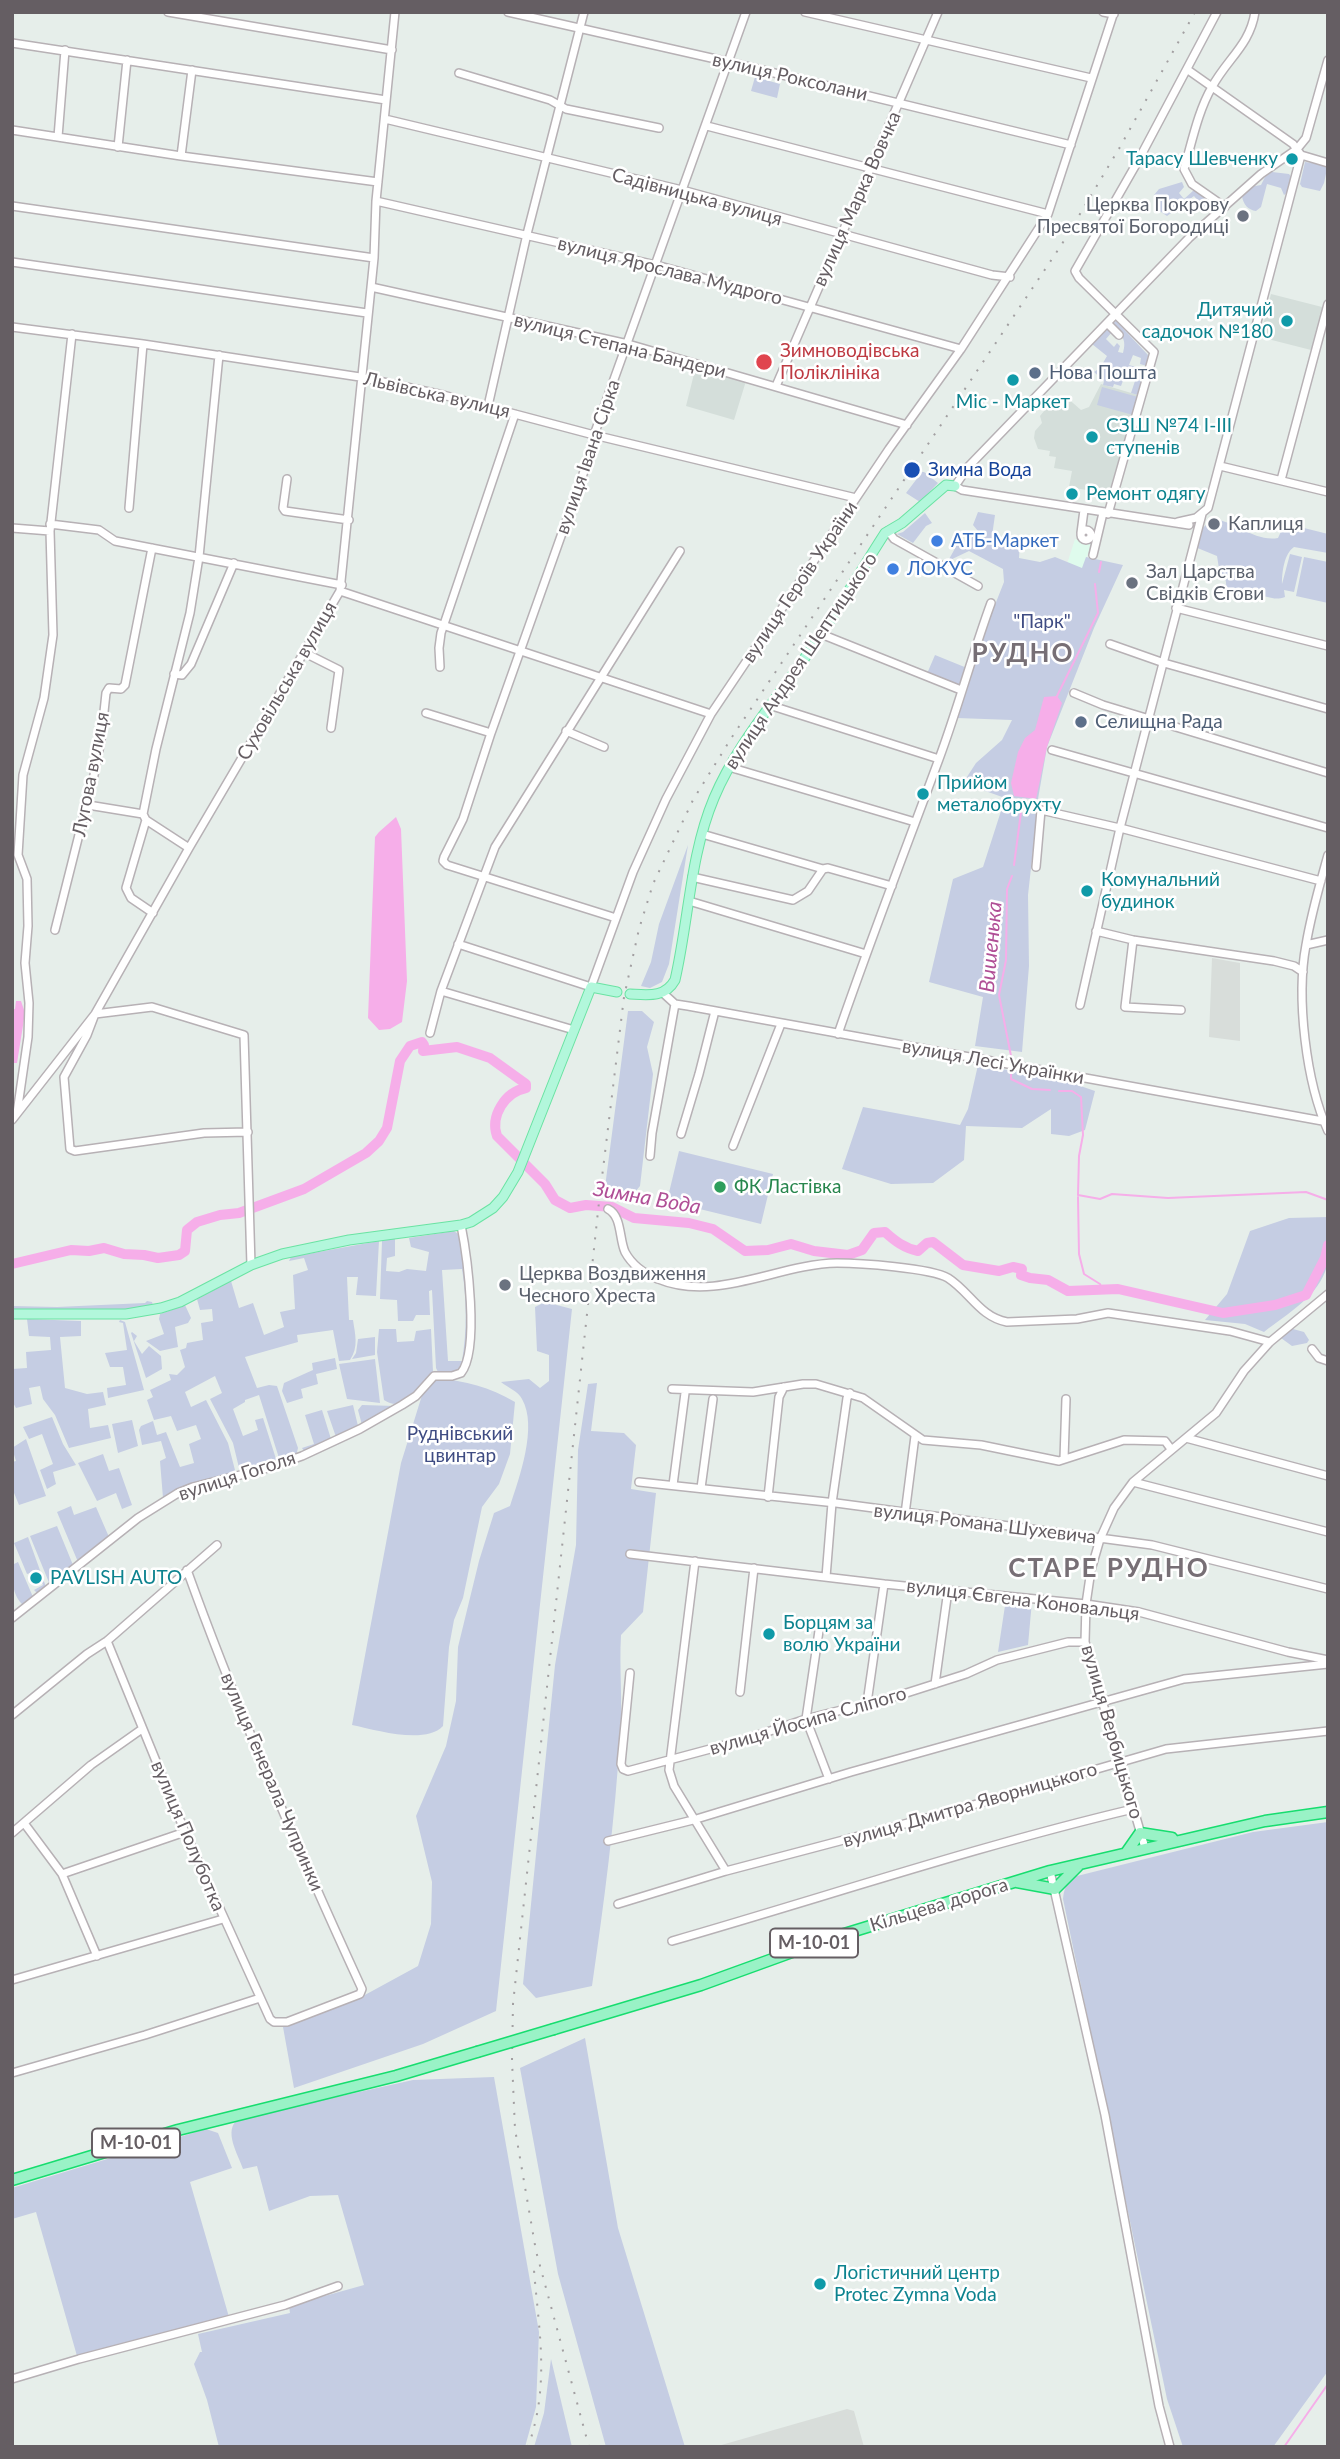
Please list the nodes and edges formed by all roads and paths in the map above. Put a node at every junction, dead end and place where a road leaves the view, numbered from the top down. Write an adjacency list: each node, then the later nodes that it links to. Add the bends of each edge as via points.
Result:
1 (168, 12): 11 (street)
2 (395, 12): 17 (street, Суховільська вулиця)
3 (508, 12): 13 (street, вулиця Роксолани)
4 (584, 12): 13 (street)
5 (746, 12): 20 (street, вулиця Івана Сірка)
6 (805, 12): 14 (street)
7 (938, 12): 14 (street, вулиця Марка Вовчка)
8 (1103, 12): 12 (street)
9 (1217, 12): 22 (street)
10 (1255, 12): 25 (street, via 1252,30)
11 (180, 13): 17 (street)
12 (1114, 13): 24 (street, вулиця Героїв України)
13 (580, 29): 20 (street, вулиця Роксолани); 28 (street)
14 (926, 40): 24 (street); 27 (street, вулиця Марка Вовчка)
15 (12, 43): 16 (street)
16 (65, 50): 18 (street); 33 (street)
17 (392, 50): 26 (street, Суховільська вулиця)
18 (127, 60): 21 (street); 35 (street)
19 (1328, 60): 36 (street)
20 (729, 62): 27 (street, вулиця Роксолани); 30 (street, вулиця Івана Сірка)
21 (192, 70): 26 (street); 37 (street)
22 (1188, 70): 25 (street); 57 (street, via 1075,271)
23 (459, 73): 28 (street)
24 (1091, 78): 34 (street, вулиця Героїв України)
25 (1212, 86): 36 (street); 45 (street, via 1184,169 1192,184)
26 (386, 100): 29 (street, Суховільська вулиця)
27 (899, 103): 34 (street, вулиця Роксолани); 40 (street, вулиця Марка Вовчка)
28 (560, 106): 31 (street); 38 (street)
29 (385, 119): 38 (street, Садівницька вулиця); 41 (street, Суховільська вулиця)
30 (707, 126): 40 (street); 42 (street, вулиця Івана Сірка)
31 (659, 128)
32 (12, 130): 33 (street)
33 (58, 137): 35 (street)
34 (1071, 145): 46 (street, вулиця Героїв України)
35 (118, 147): 37 (street)
36 (1299, 152): 39 (street); 45 (street, via 1261,174); 73 (street)
37 (181, 156): 41 (street)
38 (546, 159): 42 (street, Садівницька вулиця); 47 (street)
39 (1328, 163)
40 (872, 167): 46 (street); 48 (street, вулиця Марка Вовчка)
41 (378, 182): 43 (street, Суховільська вулиця)
42 (682, 190): 48 (street, Садівницька вулиця); 51 (street, вулиця Івана Сірка)
43 (376, 201): 47 (street, вулиця Ярослава Мудрого); 49 (street, Суховільська вулиця)
44 (12, 206): 49 (street)
45 (1224, 207): 57 (street)
46 (1048, 214): 52 (street, вулиця Героїв України)
47 (527, 234): 51 (street, вулиця Ярослава Мудрого); 58 (street)
48 (841, 235): 52 (street, Садівницька вулиця); 55 (street, вулиця Марка Вовчка)
49 (374, 258): 53 (street, Суховільська вулиця)
50 (12, 262): 56 (street)
51 (656, 265): 55 (street, вулиця Ярослава Мудрого); 64 (street, вулиця Івана Сірка)
52 (1010, 277): 65 (street, вулиця Героїв України)
53 (371, 287): 56 (street, Суховільська вулиця); 58 (street, вулиця Степана Бандери)
54 (1328, 304): 75 (street)
55 (810, 306): 65 (street, вулиця Ярослава Мудрого); 68 (street, вулиця Марка Вовчка)
56 (367, 313): 67 (street, Суховільська вулиця)
57 (1115, 315): 59 (street); 81 (street, via 1154,352)
58 (509, 318): 64 (street, вулиця Степана Бандери); 69 (street)
59 (1107, 323): 62 (street); 76 (street, via 1093,331)
60 (12, 327): 61 (street, Львівська вулиця)
61 (72, 334): 63 (street, Львівська вулиця); 85 (street)
62 (1119, 335)
63 (143, 344): 66 (street, Львівська вулиця); 79 (street)
64 (628, 344): 68 (street, вулиця Степана Бандери); 72 (street, вулиця Івана Сірка)
65 (961, 349): 71 (street, вулиця Героїв України)
66 (219, 355): 67 (street, Львівська вулиця); 91 (street)
67 (360, 377): 69 (street, Львівська вулиця); 82 (street, Суховільська вулиця)
68 (776, 386): 71 (street, вулиця Степана Бандери)
69 (488, 406): 70 (street, Львівська вулиця)
70 (515, 414): 72 (street, Львівська вулиця); 97 (street)
71 (907, 425): 78 (street, вулиця Героїв України)
72 (594, 435): 78 (street, Львівська вулиця); 101 (street, вулиця Івана Сірка)
73 (1220, 466): 75 (street); 83 (street, via 1208,508)
74 (287, 479): 82 (street, via 285,511)
75 (1280, 480): 77 (street)
76 (955, 486): 80 (street); 86 (main road, вулиця Андрея Шептицького, via 946,485)
77 (1328, 492)
78 (856, 498): 112 (street, вулиця Героїв України)
79 (129, 508)
80 (1084, 510): 81 (street); 87 (street)
81 (1105, 513): 83 (street, via 1174,523); 90 (street)
82 (349, 520): 94 (street, Суховільська вулиця)
83 (1195, 521): 96 (street)
84 (12, 528): 85 (street)
85 (50, 528): 88 (street, via 99,530 114,541); 162 (street, via 53,635 44,698 23,775 18,855 27,879 29,1003)
86 (888, 531): 93 (street, via 894,539); 98 (main road, вулиця Андрея Шептицького)
87 (1081, 534)
88 (152, 548): 91 (street); 123 (street, Лугова вулиця, via 125,685 106,693)
89 (680, 551): 106 (street)
90 (1093, 555)
91 (199, 557): 92 (street); 105 (street)
92 (234, 563): 94 (street); 105 (street, via 191,664 182,674)
93 (978, 586)
94 (341, 588): 97 (street); 102 (street, Суховільська вулиця)
95 (991, 603): 107 (street)
96 (1176, 608): 100 (street); 103 (street)
97 (444, 624): 101 (street); 104 (street)
98 (821, 634): 107 (street); 109 (main road, вулиця Андрея Шептицького)
99 (1110, 644): 103 (street)
100 (1328, 646)
101 (520, 650): 106 (street); 116 (street, вулиця Івана Сірка)
102 (305, 653): 114 (street, via 339,670); 129 (street, Суховільська вулиця)
103 (1163, 662): 110 (street); 113 (street)
104 (440, 667)
105 (174, 674): 124 (street)
106 (599, 677): 112 (street); 115 (street)
107 (961, 690): 119 (street)
108 (1074, 693): 113 (street)
109 (769, 705): 119 (street); 120 (main road, вулиця Андрея Шептицького)
110 (1328, 709)
111 (426, 713): 116 (street)
112 (711, 714): 139 (street, вулиця Героїв України, via 633,872)
113 (1149, 718): 121 (street); 122 (street)
114 (331, 728)
115 (566, 731): 117 (street); 133 (street, via 495,847)
116 (491, 733): 133 (street, вулиця Івана Сірка, via 463,819 443,861)
117 (604, 747)
118 (1052, 750): 122 (street)
119 (939, 759): 125 (street)
120 (729, 767): 125 (street); 128 (main road, вулиця Андрея Шептицького)
121 (1328, 773)
122 (1134, 774): 126 (street); 127 (street)
123 (88, 805): 124 (street); 140 (street, Лугова вулиця)
124 (144, 817): 129 (street); 138 (street, via 127,888 131,898)
125 (915, 822): 136 (street)
126 (1120, 828): 131 (street, via 1041,810); 135 (street); 141 (street)
127 (1328, 828)
128 (702, 834): 132 (street); 134 (main road, вулиця Андрея Шептицького)
129 (189, 848): 138 (street, Суховільська вулиця)
130 (1328, 855): 135 (street)
131 (1036, 867)
132 (823, 869): 134 (street, via 808,891 793,900); 136 (street, via 842,870)
133 (483, 876): 139 (street); 144 (street)
134 (692, 877): 137 (main road, вулиця Андрея Шептицького)
135 (1321, 881): 145 (street)
136 (892, 886): 146 (street)
137 (689, 901): 146 (street); 151 (main road, вулиця Андрея Шептицького, via 674,980)
138 (153, 913): 157 (street, Суховільська вулиця)
139 (616, 918): 148 (street, вулиця Героїв України)
140 (55, 930)
141 (1096, 931): 142 (street); 154 (street)
142 (1133, 940): 147 (street, via 1274,961); 155 (street, via 1125,1007)
143 (1328, 940): 145 (street)
144 (458, 944): 148 (street); 149 (street)
145 (1306, 945): 147 (street)
146 (866, 954): 161 (street)
147 (1303, 972): 163 (street, via 1306,1047)
148 (591, 987): 150 (main road); 159 (main road, вулиця Героїв України)
149 (441, 992): 159 (street); 160 (street)
150 (617, 992)
151 (663, 993): 152 (main road); 153 (street)
152 (630, 994)
153 (675, 1004): 156 (street, вулиця Лесі Українки); 168 (street)
154 (1080, 1005)
155 (1181, 1010)
156 (715, 1011): 158 (street, вулиця Лесі Українки); 166 (street)
157 (95, 1014): 162 (street, Суховільська вулиця); 164 (street, via 152,1007 244,1035); 164 (street, via 64,1077 70,1149)
158 (781, 1024): 161 (street, вулиця Лесі Українки); 167 (street)
159 (574, 1030): 170 (main road, вулиця Героїв України, via 518,1172 493,1208)
160 (430, 1033)
161 (838, 1034): 163 (street, вулиця Лесі Українки)
162 (15, 1117)
163 (1325, 1121): 165 (street)
164 (248, 1132): 171 (street)
165 (1328, 1132)
166 (681, 1134)
167 (733, 1146)
168 (650, 1156)
169 (608, 1209): 174 (street, via 615,1215 633,1265 657,1279 680,1284 720,1286 835,1263 914,1270 948,1278 997,1320 1077,1320 1108,1313 1230,1331)
170 (461, 1225): 171 (main road, via 337,1242); 207 (street, вулиця Гоголя, via 471,1301 464,1369 457,1375 431,1378 402,1405 302,1456 178,1493 138,1518)
171 (251, 1265): 173 (main road, via 161,1308 112,1315)
172 (1328, 1294): 174 (street, вулиця Вербицького)
173 (12, 1314)
174 (1270, 1342): 184 (street, вулиця Вербицького, via 1216,1413)
175 (1312, 1349): 176 (street)
176 (1328, 1361)
177 (784, 1387): 178 (street); 180 (street, via 816,1384); 192 (street, via 779,1397)
178 (672, 1389)
179 (685, 1393): 190 (street)
180 (850, 1393): 183 (street, via 872,1403); 193 (street)
181 (713, 1399): 191 (street)
182 (1066, 1399): 186 (street)
183 (915, 1436): 186 (street); 194 (street)
184 (1186, 1438): 185 (street, вулиця Вербицького); 187 (street)
185 (1171, 1449): 186 (street, via 1165,1441 1124,1440); 189 (street, вулиця Вербицького)
186 (1064, 1460)
187 (1328, 1476)
188 (639, 1482): 190 (street, вулиця Романа Шухевича)
189 (1133, 1482): 195 (street); 196 (street, вулиця Вербицького)
190 (673, 1485): 191 (street, вулиця Романа Шухевича)
191 (701, 1489): 192 (street, вулиця Романа Шухевича)
192 (768, 1497): 193 (street, вулиця Романа Шухевича)
193 (832, 1503): 194 (street, вулиця Романа Шухевича); 202 (street)
194 (905, 1514): 196 (street, вулиця Романа Шухевича)
195 (1328, 1532)
196 (1100, 1539): 204 (street, вулиця Романа Шухевича, via 1152,1545); 206 (street, вулиця Вербицького)
197 (217, 1545): 201 (street)
198 (630, 1554): 199 (street, вулиця Євгена Коновальця)
199 (695, 1561): 200 (street, вулиця Євгена Коновальця); 222 (street)
200 (754, 1568): 202 (street, вулиця Євгена Коновальця); 214 (street)
201 (187, 1570): 209 (street); 248 (street, вулиця Генерала Чупринки, via 293,1836 362,1992)
202 (826, 1577): 203 (street, вулиця Євгена Коновальця)
203 (884, 1584): 205 (street, вулиця Євгена Коновальця); 216 (street)
204 (1328, 1588)
205 (948, 1590): 206 (street, вулиця Євгена Коновальця); 213 (street)
206 (1086, 1604): 210 (street, вулиця Вербицького); 211 (street, вулиця Євгена Коновальця, via 1139,1612)
207 (12, 1618)
208 (820, 1625): 219 (street)
209 (107, 1641): 217 (street); 220 (street, вулиця Полуботка)
210 (1085, 1642): 213 (street, вулиця Йосипа Сліпого, via 997,1660); 215 (street, вулиця Вербицького)
211 (1328, 1662): 215 (street, via 1184,1679)
212 (630, 1673): 222 (street, вулиця Йосипа Сліпого, via 621,1767 628,1771)
213 (935, 1684): 216 (street, вулиця Йосипа Сліпого)
214 (740, 1692)
215 (1101, 1702): 223 (street, вулиця Вербицького); 224 (street)
216 (867, 1703): 219 (street, вулиця Йосипа Сліпого)
217 (16, 1708): 218 (street)
218 (12, 1715)
219 (806, 1719): 222 (street, вулиця Йосипа Сліпого); 224 (street)
220 (142, 1729): 228 (street); 229 (street, вулиця Полуботка)
221 (1328, 1731): 223 (street, вулиця Дмитра Яворницького, via 1166,1749)
222 (668, 1760): 227 (street, via 674,1786)
223 (1119, 1763): 225 (street, вулиця Вербицького); 237 (street, вулиця Дмитра Яворницького)
224 (829, 1779): 227 (street)
225 (1133, 1809): 231 (street, вулиця Вербицького); 244 (street)
226 (1328, 1812): 232 (highway, Кільцева дорога / М-10-01)
227 (693, 1820): 233 (street); 237 (street)
228 (24, 1823): 230 (street); 239 (street)
229 (185, 1832): 239 (street); 243 (street, вулиця Полуботка)
230 (12, 1833)
231 (1140, 1833): 232 (highway); 234 (street, вулиця Вербицького); 235 (highway)
232 (1179, 1839): 234 (highway, Кільцева дорога / М-10-01)
233 (608, 1841)
234 (1145, 1848): 235 (highway, Кільцева дорога / М-10-01)
235 (1126, 1853): 236 (highway, Кільцева дорога / М-10-01)
236 (1080, 1864): 238 (highway, Кільцева дорога / М-10-01); 241 (highway)
237 (726, 1871): 242 (street, вулиця Дмитра Яворницького)
238 (1050, 1871): 240 (highway, Кільцева дорога / М-10-01); 241 (street)
239 (62, 1874): 245 (street)
240 (1014, 1881): 241 (highway); 250 (highway, Кільцева дорога / М-10-01, bridge, via 828,1939 701,1985 396,2077 178,2130)
241 (1055, 1889): 253 (street)
242 (618, 1904)
243 (223, 1919): 245 (street); 247 (street, вулиця Полуботка)
244 (671, 1941)
245 (97, 1956): 246 (street)
246 (12, 1980)
247 (260, 1998): 248 (street, вулиця Полуботка, via 270,2019); 249 (street)
248 (280, 2023)
249 (12, 2073)
250 (12, 2180)
251 (338, 2286): 252 (street, via 285,2305)
252 (12, 2379)
253 (1170, 2447)

